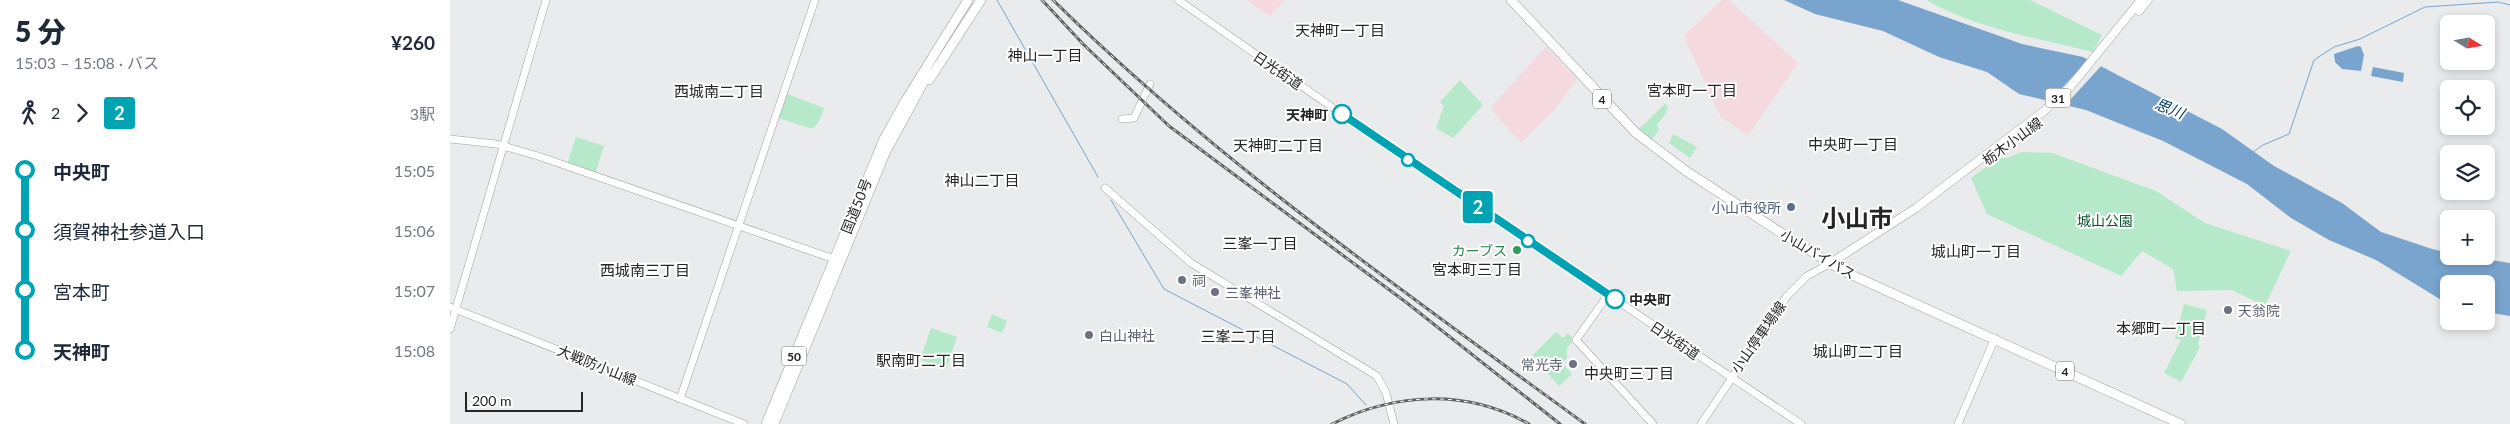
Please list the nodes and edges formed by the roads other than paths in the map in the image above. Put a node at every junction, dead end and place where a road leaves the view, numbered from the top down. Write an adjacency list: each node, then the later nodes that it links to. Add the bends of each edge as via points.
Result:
1 (546, 0): 15 (street)
2 (815, 0): 17 (street)
3 (968, 0): 10 (highway, 国道50号 / 50)
4 (975, 0): 10 (highway, 国道50号 / 50)
5 (981, 0): 10 (highway)
6 (1178, 0): 20 (street, 日光街道)
7 (1511, 0): 19 (highway, 小山バイパス / 4, via 1636,133 1686,171)
8 (2141, 0): 11 (main road, 栃木小山線 / 31)
9 (2148, 0): 11 (main road, 栃木小山線 / 31)
10 (964, 9): 18 (highway, 国道50号 / 50, via 885,153); 18 (highway, 国道50号 / 50, via 884,139)
11 (2118, 33): 19 (main road, 栃木小山線 / 31, via 2070,87 1992,154 1892,225)
12 (1150, 84): 13 (street, via 1134,118)
13 (1122, 119)
14 (450, 139): 15 (street)
15 (504, 146): 17 (street); 21 (street)
16 (1106, 188): 29 (street, via 1191,264 1377,376 1386,393)
17 (739, 225): 18 (street); 25 (street)
18 (837, 260): 27 (highway, 国道50号 / 50); 28 (highway, 国道50号 / 50)
19 (1829, 264): 23 (highway, 小山バイパス / 4); 24 (street, 小山停車場線, via 1807,276 1787,296)
20 (1608, 295): 24 (street, 日光街道); 30 (street, via 1576,340)
21 (453, 308): 22 (street); 25 (street, 大戦防小山線)
22 (450, 329)
23 (1994, 338): 33 (street); 34 (highway, 小山バイパス / 4)
24 (1730, 377): 31 (street, 小山停車場線); 32 (street, 日光街道)
25 (680, 399): 26 (street, 大戦防小山線)
26 (744, 424)
27 (766, 424)
28 (774, 424)
29 (1394, 424)
30 (1653, 424)
31 (1701, 424)
32 (1801, 424)
33 (1958, 424)
34 (2181, 424)

